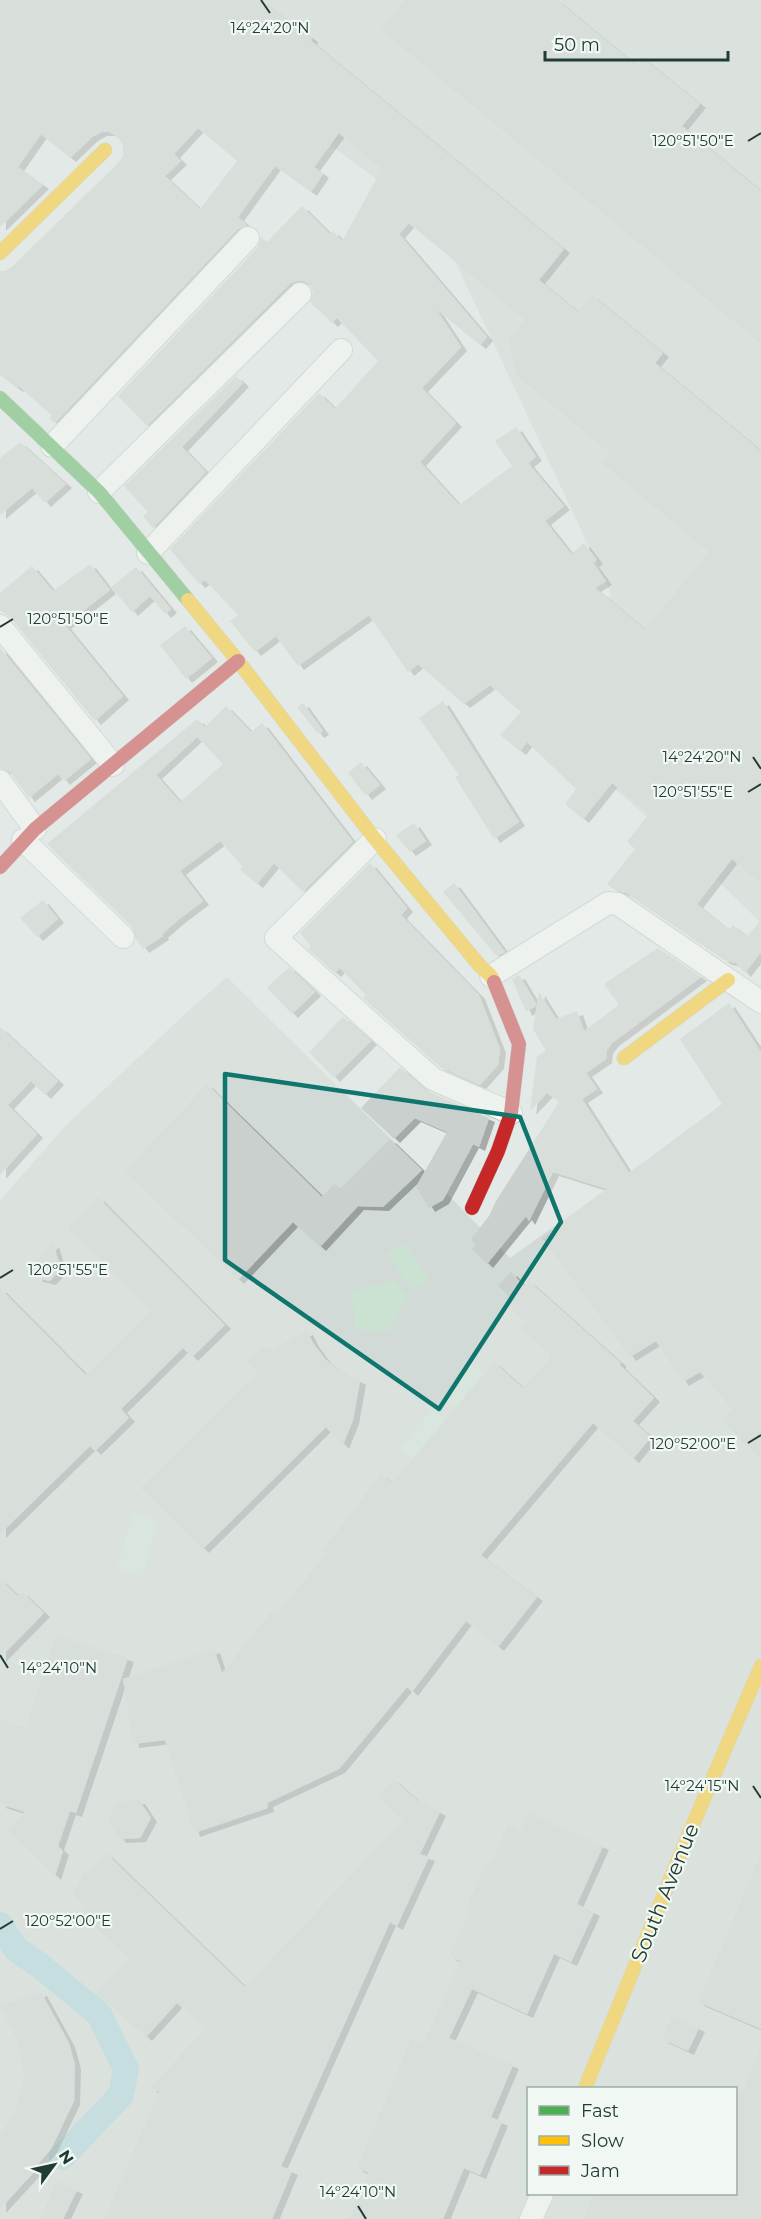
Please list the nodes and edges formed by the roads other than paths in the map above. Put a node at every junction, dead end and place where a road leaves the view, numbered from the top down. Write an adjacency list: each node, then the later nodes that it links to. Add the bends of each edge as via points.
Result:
1 (105, 150): 3 (street)
2 (248, 238): 7 (street)
3 (0, 253)
4 (300, 294): 8 (street)
5 (341, 350): 9 (street)
6 (4, 410): 7 (street)
7 (52, 446): 8 (street)
8 (99, 492): 9 (street)
9 (148, 553): 11 (street)
10 (0, 626): 12 (street)
11 (238, 661): 12 (street); 15 (street)
12 (113, 765): 14 (street)
13 (0, 781): 14 (street)
14 (29, 834): 16 (street); 17 (street)
15 (375, 840): 18 (street); 22 (street, via 276,938 433,1079)
16 (0, 867)
17 (123, 937)
18 (491, 976): 19 (street, via 608,903 618,904); 22 (street, via 519,1044)
19 (728, 980): 20 (street); 21 (street)
20 (761, 1002)
21 (624, 1058)
22 (512, 1113): 23 (street)
23 (472, 1208)
24 (761, 1666): 25 (street, South Avenue)
25 (585, 2087)
26 (541, 2195): 27 (street)
27 (531, 2219)

